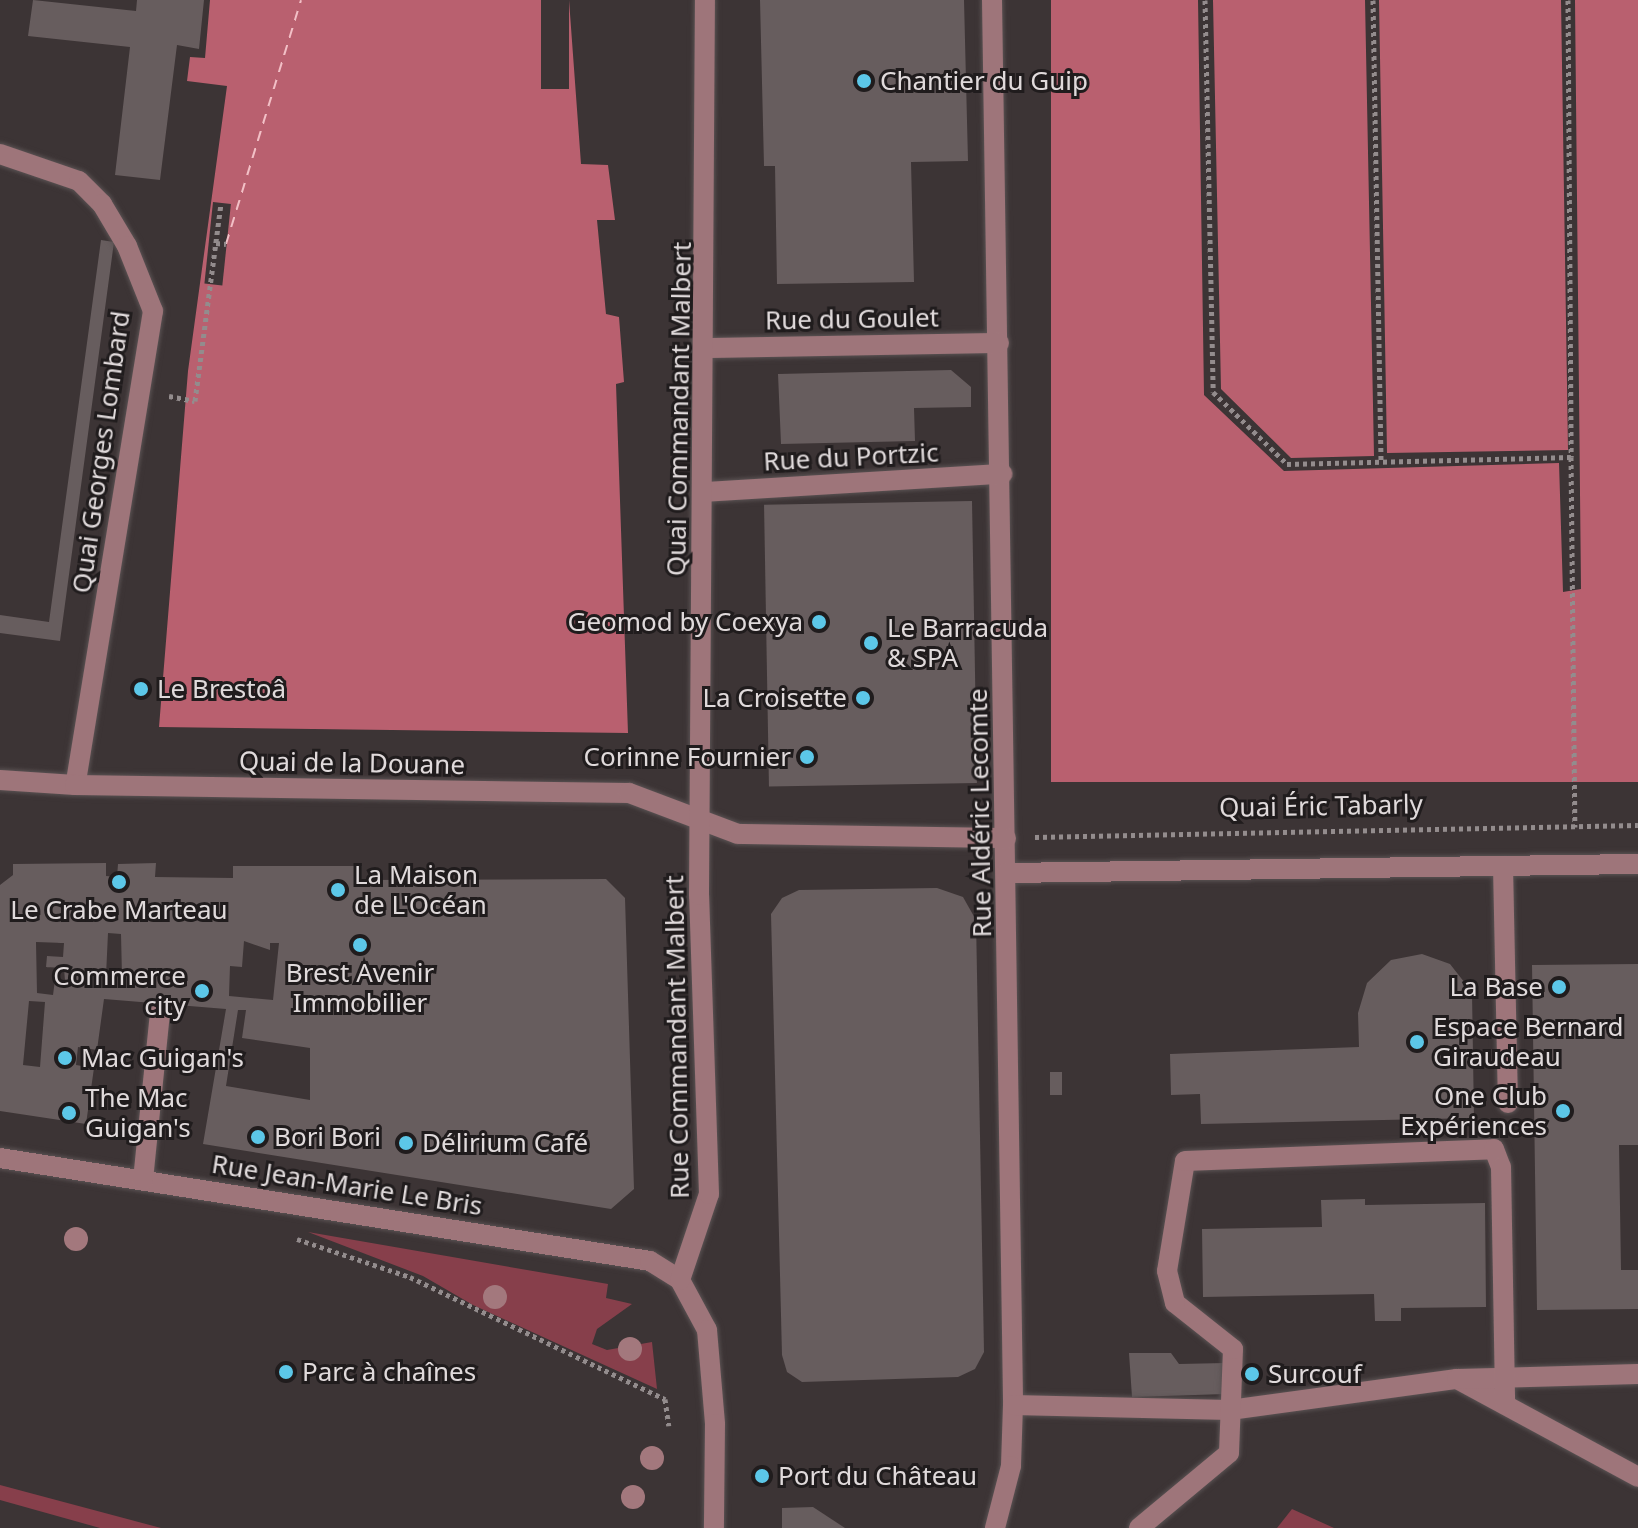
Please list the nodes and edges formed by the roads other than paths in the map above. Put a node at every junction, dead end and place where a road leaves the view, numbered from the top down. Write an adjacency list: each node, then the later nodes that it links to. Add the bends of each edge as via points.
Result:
1 (705, 0): 5 (street, Quai Commandant Malbert)
2 (992, 0): 4 (street, Rue Aldéric Lecomte)
3 (0, 154): 9 (street, Quai Georges Lombard, via 79,181 102,204 127,246 153,311)
4 (999, 343): 5 (street, Rue du Goulet); 6 (street, Rue Aldéric Lecomte)
5 (706, 348): 7 (street, Quai Commandant Malbert)
6 (1002, 474): 7 (street, Rue du Portzic); 11 (street, Rue Aldéric Lecomte)
7 (704, 492): 10 (street, Quai Commandant Malbert)
8 (0, 780): 9 (street, Quai de la Douane)
9 (75, 785): 10 (street, Quai de la Douane, via 629,793)
10 (699, 819): 11 (street, Quai de la Douane, via 738,834); 19 (street, Rue Commandant Malbert, via 709,1194)
11 (1006, 838): 14 (street, Rue Aldéric Lecomte)
12 (1638, 864): 13 (street)
13 (1503, 866): 14 (street); 16 (street)
14 (1006, 873): 24 (street, Rue Aldéric Lecomte)
15 (160, 1013): 18 (street)
16 (1508, 1103)
17 (0, 1158): 18 (street, Rue Jean-Marie Le Bris)
18 (143, 1180): 19 (street, Rue Jean-Marie Le Bris, via 623,1255 650,1261)
19 (680, 1280): 27 (street, via 700,1310 711,1347)
20 (1638, 1374): 21 (street)
21 (1503, 1377): 22 (street); 23 (street); 25 (street, via 1501,1167 1494,1149 1185,1161 1167,1271 1175,1303 1233,1349)
22 (1457, 1379): 23 (street); 25 (street)
23 (1505, 1404): 26 (street)
24 (1013, 1405): 25 (street); 28 (street, Rue Aldéric Lecomte, via 1011,1466)
25 (1230, 1410): 29 (street, via 1229,1453)
26 (1638, 1477)
27 (714, 1528)
28 (995, 1528)
29 (1139, 1528)

